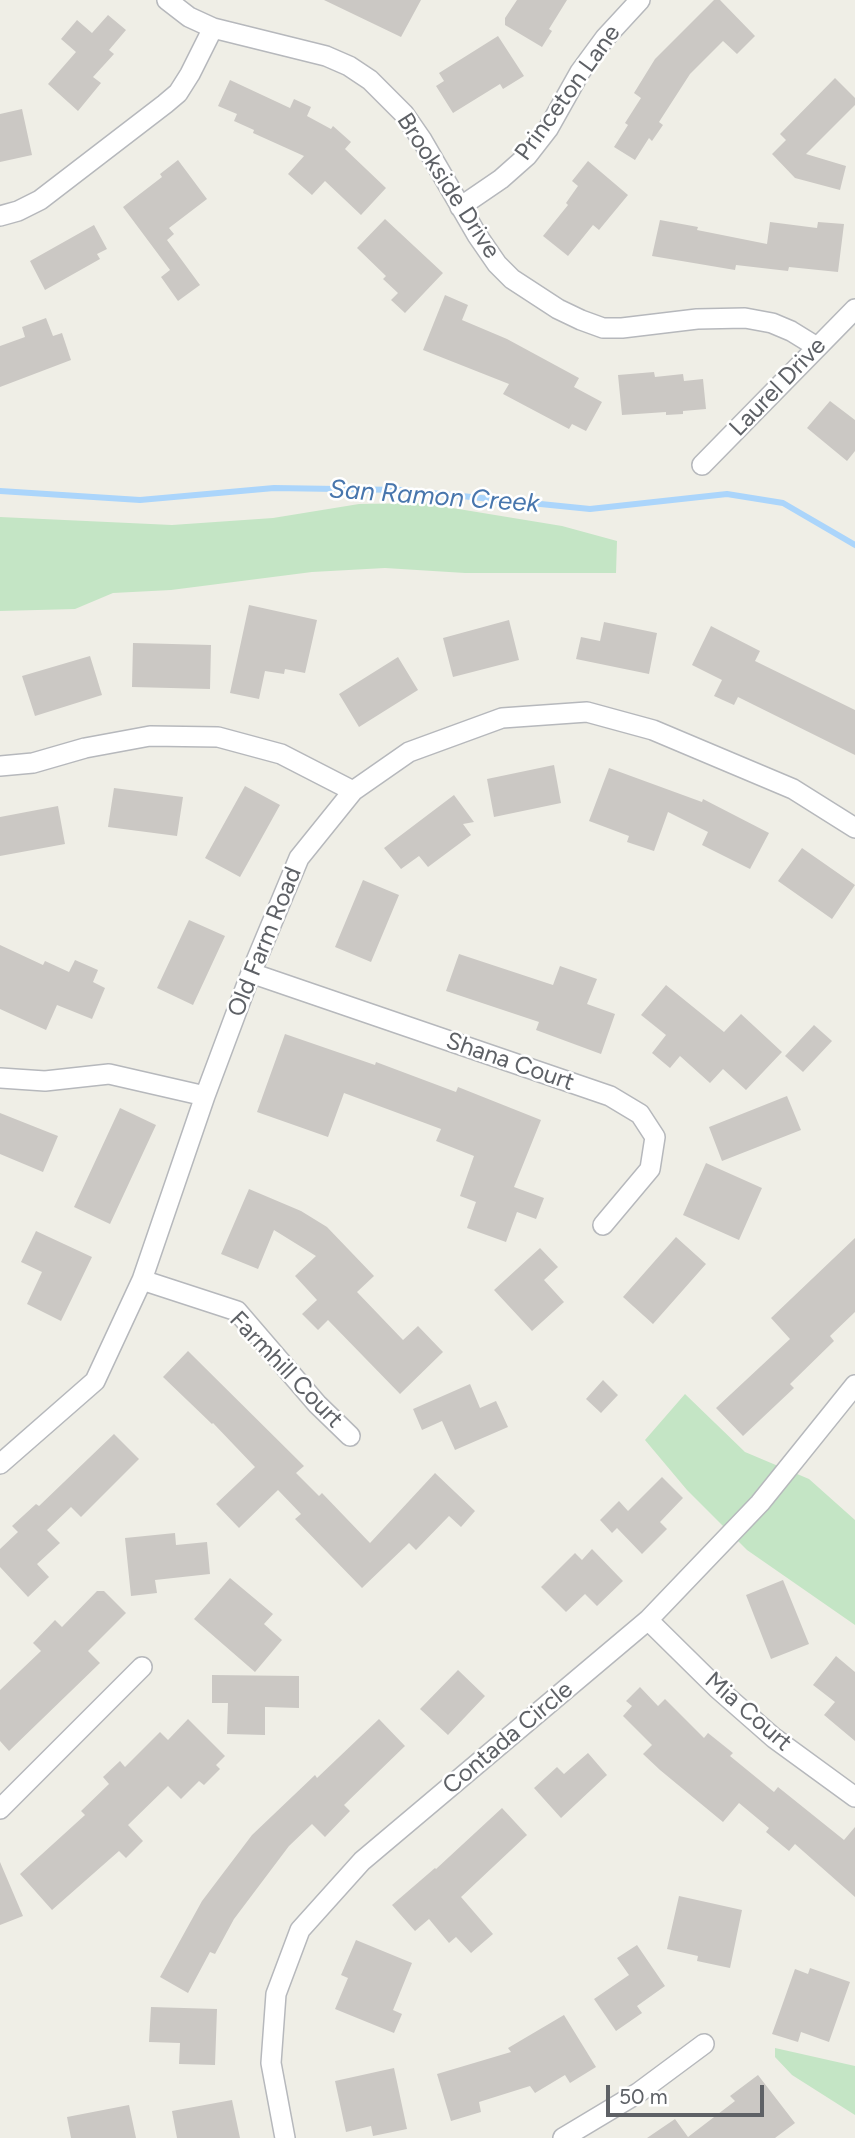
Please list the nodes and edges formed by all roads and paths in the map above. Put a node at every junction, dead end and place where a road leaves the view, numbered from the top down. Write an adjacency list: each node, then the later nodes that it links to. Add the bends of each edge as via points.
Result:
1 (167, 0): 3 (street, Brookside Drive)
2 (639, 0): 4 (street, Princeton Lane, via 580,72 527,156)
3 (213, 28): 4 (street, Brookside Drive, via 315,52 370,80 422,139); 5 (street, via 190,74 166,104 40,200)
4 (460, 207): 7 (street, Brookside Drive, via 512,279 581,320 603,328 622,328 745,318 772,323)
5 (0, 216)
6 (855, 309): 7 (street, Laurel Drive)
7 (817, 347): 8 (street, Laurel Drive)
8 (702, 465)
9 (0, 766): 10 (street, via 33,763 150,736 218,737 281,754)
10 (353, 791): 11 (street, Old Farm Road, via 409,752 502,718 587,712 653,730 793,789); 12 (street, Old Farm Road, via 299,858)
11 (855, 828)
12 (251, 973): 14 (street, Old Farm Road); 15 (street, Shana Court, via 610,1096 640,1114 655,1137 650,1169)
13 (0, 1078): 14 (street, via 45,1082 109,1074)
14 (205, 1096): 16 (street, Old Farm Road)
15 (603, 1225)
16 (142, 1280): 18 (street, Farmhill Court, via 237,1311 317,1405); 19 (street, Old Farm Road, via 95,1381)
17 (855, 1385): 20 (street, Contada Circle, via 760,1503)
18 (350, 1436)
19 (0, 1464)
20 (648, 1620): 22 (street, Mia Court, via 774,1738); 25 (street, Contada Circle, via 362,1861 300,1930 276,1994 271,2063)
21 (142, 1667): 23 (street)
22 (855, 1797)
23 (0, 1809)
24 (704, 2043): 26 (street, via 638,2092)
25 (285, 2138)
26 (563, 2138)

